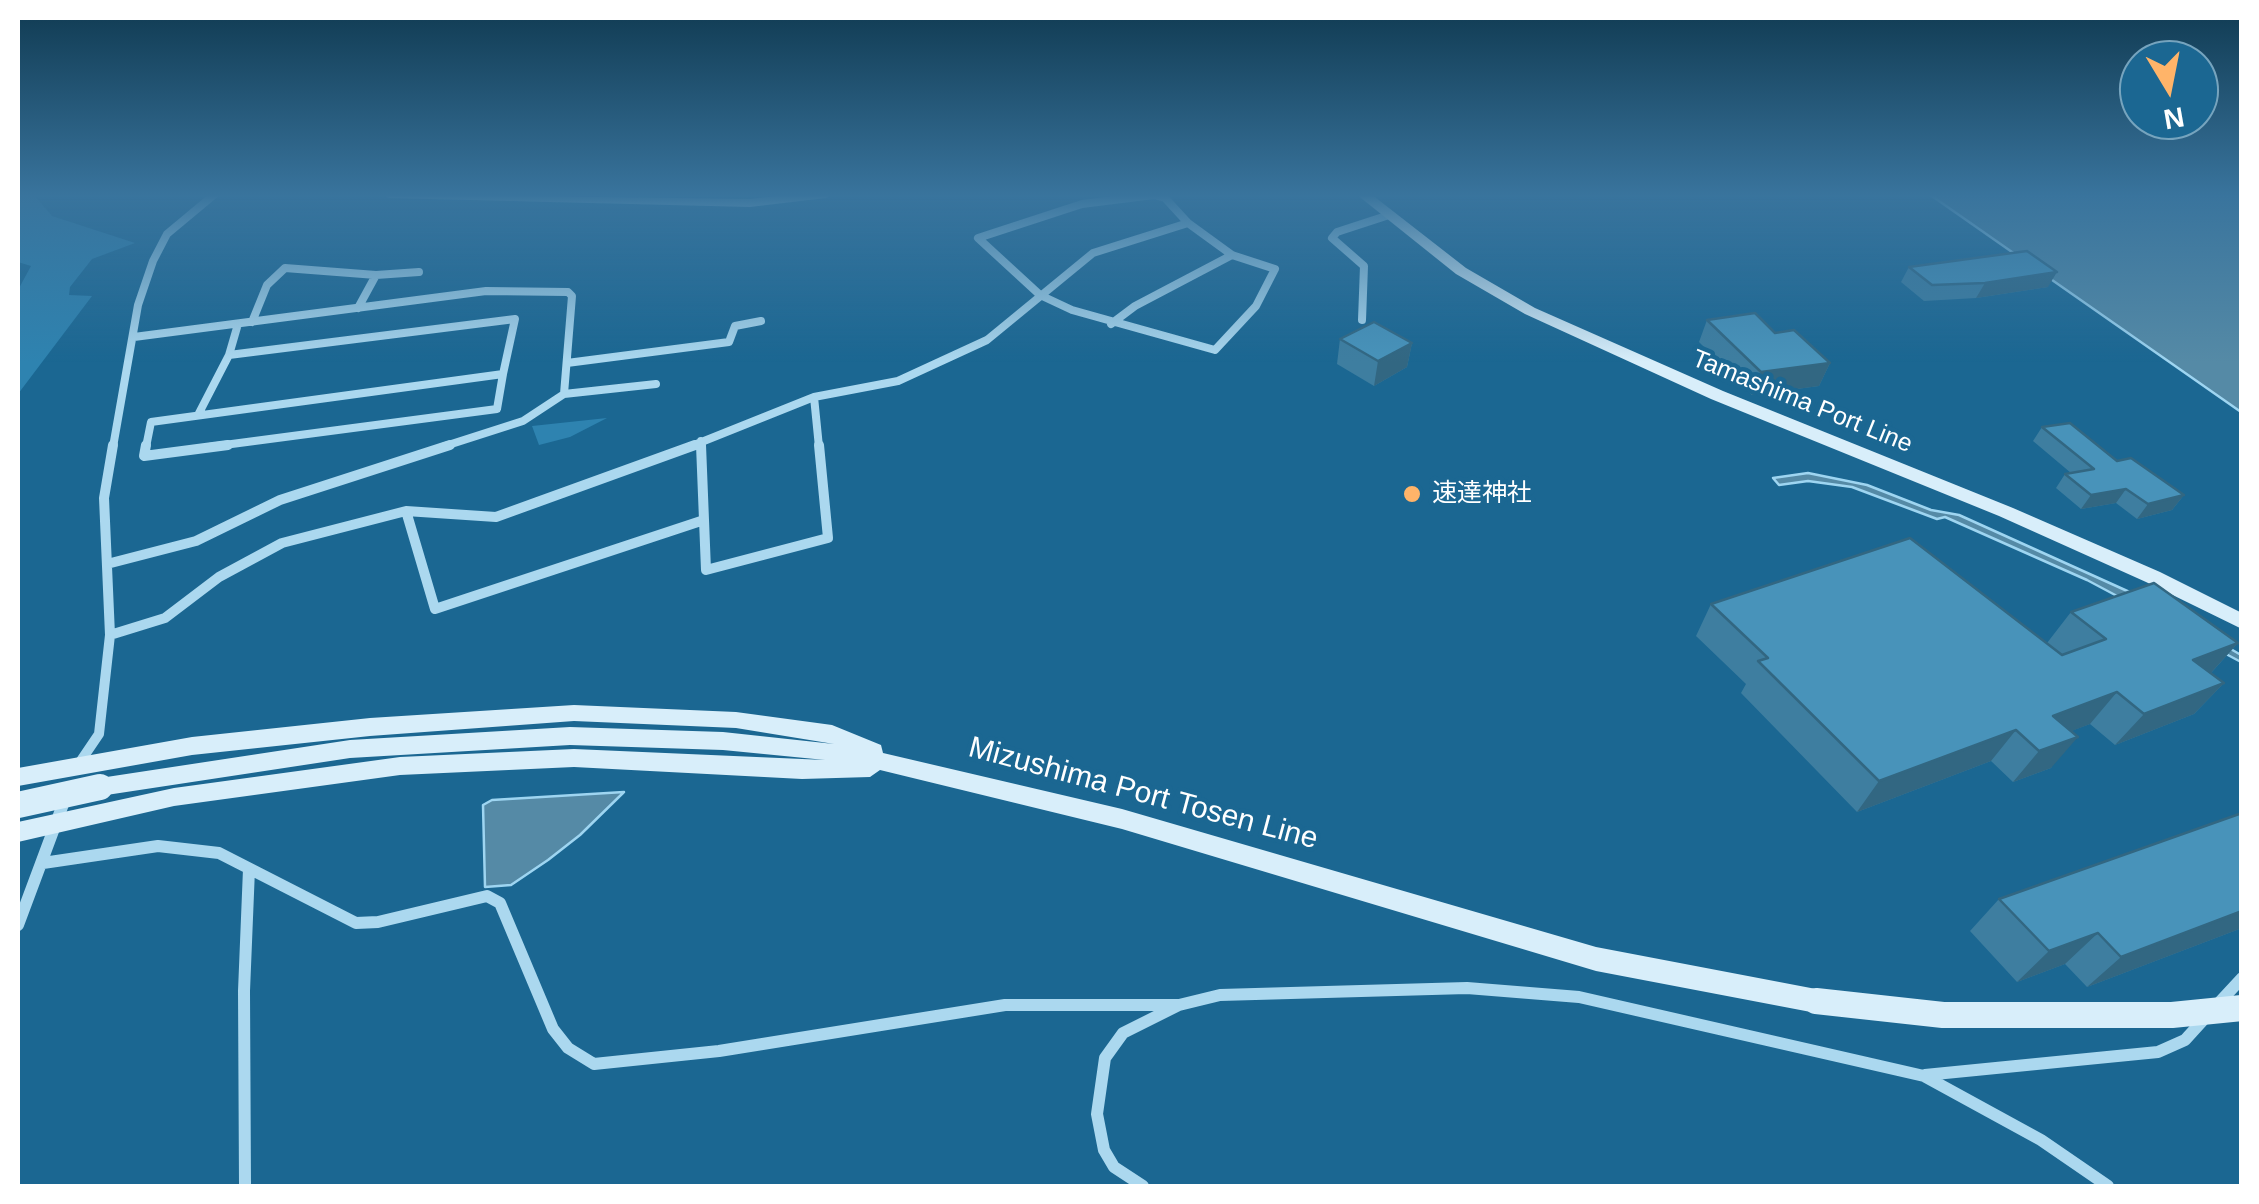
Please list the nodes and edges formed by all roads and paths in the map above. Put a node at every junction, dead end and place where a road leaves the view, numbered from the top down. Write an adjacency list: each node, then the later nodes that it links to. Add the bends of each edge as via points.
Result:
1 (160, 250): 17 (street)
2 (991, 250): 10 (street)
3 (1102, 250): 10 (street)
4 (1225, 250): 7 (street)
5 (1346, 250): 12 (street, via 1364,266)
6 (1433, 250): 29 (main road, Tamashima Port Line, via 1602,346 2006,512)
7 (1232, 255): 16 (street); 16 (street, via 1274,269 1256,306 1216,350)
8 (419, 272): 9 (street)
9 (376, 275): 11 (street); 14 (street, via 285,268 267,285)
10 (1040, 294): 16 (street); 23 (street, via 987,340 898,381)
11 (358, 308): 14 (street); 19 (street, via 486,291 568,292)
12 (1362, 320)
13 (761, 321): 19 (street, via 735,326 728,342)
14 (252, 322): 15 (street)
15 (238, 324): 17 (street); 18 (street)
16 (1110, 324)
17 (134, 337): 28 (street, via 104,498)
18 (229, 355): 20 (street, via 515,319); 24 (street)
19 (567, 363): 22 (street)
20 (503, 374): 24 (street); 24 (street, via 497,409 144,456 151,422)
21 (656, 384): 22 (street)
22 (564, 394): 28 (street, via 523,421 280,500 196,541)
23 (814, 397): 25 (street); 27 (street, via 828,538 706,570)
24 (198, 415)
25 (701, 441): 26 (street, via 496,517); 27 (street)
26 (406, 511): 27 (street, via 435,609); 30 (street, via 282,543 165,618)
27 (704, 520)
28 (107, 564): 30 (street)
29 (2242, 622)
30 (110, 635): 31 (street, via 99,734)
31 (78, 765): 32 (main road, via 192,746 574,714 736,720 832,734); 33 (main road); 35 (street)
32 (912, 767): 34 (main road, Mizushima Port Tosen Line, bridge, via 723,741 570,736 350,749); 35 (main road, via 802,770 574,758 400,766 174,797); 42 (main road, Mizushima Port Tosen Line, bridge, via 1288,865 1596,959 1816,1001 1943,1015 2172,1016)
33 (18, 776)
34 (18, 805)
35 (55, 823): 36 (main road); 37 (street)
36 (18, 832)
37 (44, 863): 38 (street, via 158,846 219,853); 39 (street)
38 (248, 868): 41 (street, via 356,923 488,896 500,903 553,1030 594,1064 720,1051 1005,1005); 44 (street)
39 (18, 924)
40 (2242, 978): 43 (street, via 2185,1040 2158,1052)
41 (1179, 1005): 43 (street, via 1220,995 1392,988 1578,997); 45 (street, via 1123,1033 1105,1058 1097,1114 1104,1150 1114,1167)
42 (2242, 1008)
43 (1924, 1076): 46 (street)
44 (244, 1186)
45 (1143, 1186)
46 (2108, 1186)

